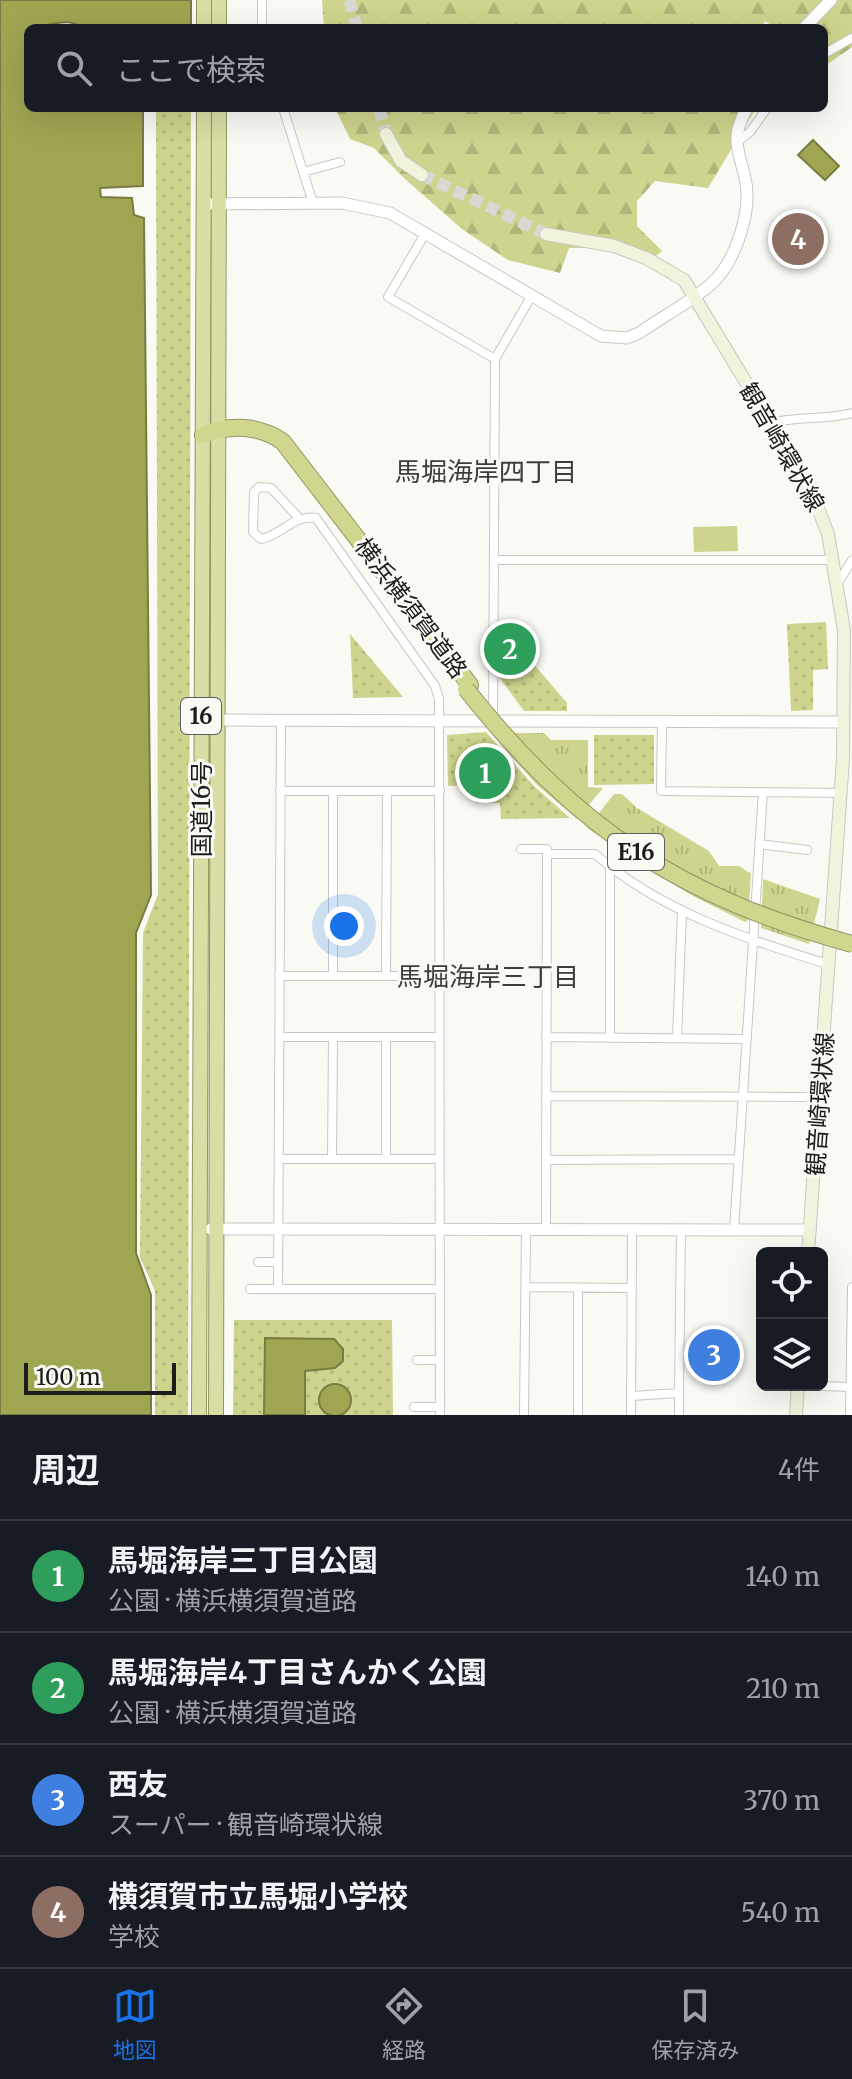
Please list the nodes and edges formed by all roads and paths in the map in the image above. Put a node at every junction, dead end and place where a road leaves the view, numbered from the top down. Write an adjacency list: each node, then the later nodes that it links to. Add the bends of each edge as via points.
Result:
1 (204, 0): 5 (highway)
2 (219, 0): 6 (highway)
3 (262, 0): 7 (street)
4 (831, 0): 8 (street)
5 (204, 24)
6 (219, 24)
7 (262, 24)
8 (808, 24)
9 (852, 38): 10 (street)
10 (828, 52)
11 (204, 112): 22 (highway, 国道16号 / 16)
12 (219, 112): 22 (highway, 国道16号 / 16)
13 (284, 112): 19 (street)
14 (745, 112): 17 (street)
15 (764, 112): 17 (street)
16 (386, 134): 20 (main road, via 401,161)
17 (735, 143): 26 (street, via 748,191 746,218 713,283)
18 (340, 162): 19 (street)
19 (303, 172): 21 (street)
20 (422, 175)
21 (313, 203): 22 (street); 23 (street, via 352,204 390,213)
22 (211, 204): 30 (highway, 国道16号 / 16)
23 (426, 232): 25 (street); 27 (street, via 388,297)
24 (546, 234): 26 (main road, 観音崎環状線, via 614,246 646,258 684,280)
25 (532, 295): 26 (street, via 613,339 639,333); 27 (street)
26 (695, 296): 29 (main road, 観音崎環状線)
27 (495, 359): 32 (street)
28 (852, 413): 29 (street)
29 (770, 423): 33 (main road, 観音崎環状線, via 818,504)
30 (213, 434): 37 (highway, 国道16号 / 16); 38 (highway, 国道16号 / 16); 57 (highway, 横浜横須賀道路 / E16, bridge, via 257,430 287,447 468,687 587,809 693,880)
31 (299, 518): 31 (street, via 271,488 254,492 253,532 261,539); 40 (street, via 316,518 435,686)
32 (494, 560): 33 (street); 41 (street)
33 (834, 560): 35 (main road, 観音崎環状線)
34 (852, 560): 35 (street)
35 (838, 583): 36 (main road, 観音崎環状線)
36 (848, 694): 43 (main road, 観音崎環状線)
37 (201, 720): 38 (street); 80 (highway, 国道16号 / 16)
38 (217, 720): 39 (street); 81 (highway, 国道16号 / 16)
39 (281, 720): 40 (street); 44 (street)
40 (440, 721): 41 (street); 47 (street)
41 (493, 721): 42 (street)
42 (662, 722): 43 (street); 48 (street, via 661,791)
43 (843, 722): 49 (main road, 観音崎環状線)
44 (280, 791): 45 (street); 59 (street)
45 (333, 791): 46 (street); 60 (street)
46 (387, 791): 47 (street); 61 (street)
47 (440, 791): 62 (street)
48 (763, 792): 49 (street); 50 (street)
49 (842, 793): 58 (main road, 観音崎環状線)
50 (759, 844): 52 (street); 56 (street)
51 (521, 849): 53 (street, via 547,849)
52 (807, 850)
53 (547, 854): 54 (street, via 595,854); 67 (street)
54 (610, 867): 55 (street); 68 (street)
55 (682, 911): 56 (street); 69 (street)
56 (753, 941): 58 (street); 70 (street)
57 (852, 941)
58 (830, 965): 73 (main road, 観音崎環状線)
59 (279, 976): 60 (street); 63 (street)
60 (333, 976): 61 (street)
61 (386, 976): 62 (street)
62 (439, 976): 66 (street)
63 (279, 1037): 64 (street); 74 (street)
64 (333, 1037): 65 (street); 75 (street)
65 (386, 1037): 66 (street); 76 (street)
66 (439, 1037): 77 (street)
67 (546, 1037): 68 (street); 72 (street)
68 (610, 1038): 69 (street)
69 (677, 1038): 70 (street)
70 (747, 1039): 71 (street)
71 (743, 1095): 72 (street); 73 (street); 78 (street)
72 (546, 1096): 79 (street)
73 (820, 1097): 89 (main road, 観音崎環状線)
74 (279, 1159): 75 (street); 82 (street)
75 (332, 1159): 76 (street)
76 (386, 1159): 77 (street)
77 (439, 1159): 83 (street)
78 (739, 1159): 79 (street); 88 (street)
79 (546, 1160): 85 (street)
80 (199, 1229): 81 (street); 109 (highway, 国道16号 / 16)
81 (218, 1229): 82 (street); 110 (highway, 国道16号 / 16)
82 (278, 1229): 83 (street); 92 (street)
83 (440, 1229): 84 (street); 99 (street)
84 (526, 1230): 85 (street); 93 (street)
85 (546, 1230): 86 (street)
86 (632, 1230): 87 (street); 96 (street)
87 (681, 1230): 88 (street); 105 (street)
88 (734, 1230): 89 (street)
89 (810, 1230): 90 (main road, 観音崎環状線)
90 (809, 1247)
91 (258, 1262): 92 (street)
92 (278, 1262): 98 (street)
93 (526, 1287): 95 (street); 111 (street)
94 (852, 1287): 103 (street)
95 (578, 1288): 96 (street); 112 (street)
96 (632, 1288): 106 (street)
97 (250, 1289): 98 (street)
98 (278, 1289): 99 (street)
99 (440, 1289): 101 (street)
100 (417, 1360): 101 (street)
101 (440, 1360): 108 (street)
102 (828, 1386): 103 (street)
103 (849, 1387): 116 (street)
104 (798, 1391): 115 (main road)
105 (679, 1393): 106 (street); 114 (street)
106 (631, 1396): 113 (street)
107 (414, 1407): 108 (street)
108 (440, 1411)
109 (199, 1415)
110 (216, 1415)
111 (524, 1415)
112 (578, 1415)
113 (631, 1415)
114 (679, 1415)
115 (796, 1415)
116 (850, 1415)

